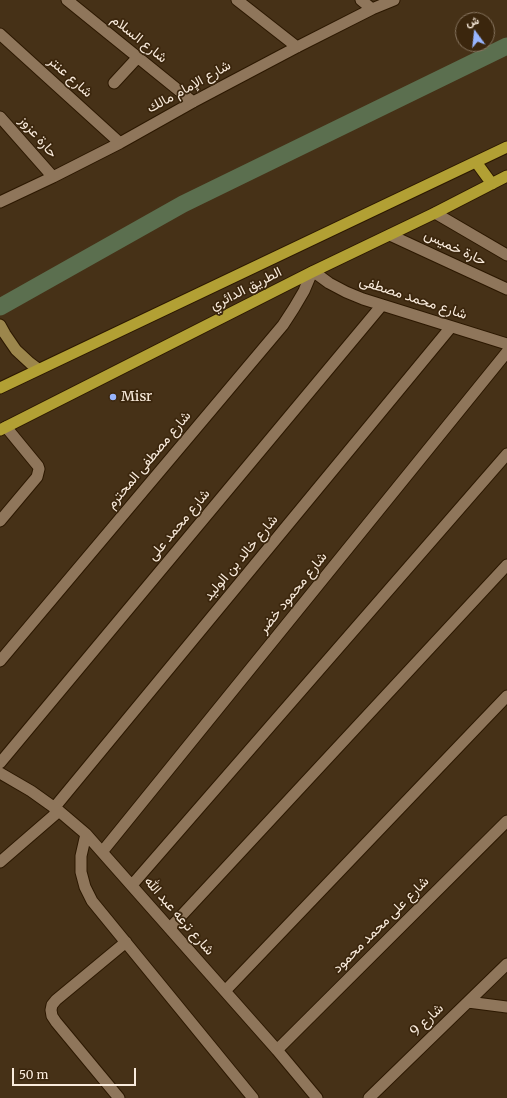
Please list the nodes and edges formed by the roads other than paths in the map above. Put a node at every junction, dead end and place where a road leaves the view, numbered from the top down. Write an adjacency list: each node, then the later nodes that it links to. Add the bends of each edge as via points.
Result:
1 (67, 0): 8 (street, شارع السلام)
2 (237, 0): 7 (street)
3 (361, 0): 5 (street)
4 (394, 0): 5 (street, شارع الإمام مالك)
5 (372, 9): 7 (street, شارع الإمام مالك)
6 (0, 34): 12 (street, شارع عنتر)
7 (297, 47): 10 (street, شارع الإمام مالك)
8 (138, 57): 9 (street); 10 (street, شارع السلام)
9 (114, 83)
10 (193, 102): 12 (street, شارع الإمام مالك)
11 (0, 117): 16 (street, حارة عزوز)
12 (120, 143): 16 (street, شارع الإمام مالك)
13 (507, 147): 14 (highway, الطريق الدائري)
14 (476, 162): 17 (highway); 29 (highway, الطريق الدائري)
15 (507, 176): 17 (highway, الطريق الدائري)
16 (53, 177): 18 (street, شارع الإمام مالك)
17 (492, 184): 19 (highway, الطريق الدائري)
18 (0, 202)
19 (435, 213): 20 (highway, الطريق الدائري); 21 (street)
20 (390, 235): 22 (highway, الطريق الدائري); 23 (street, حارة خميس)
21 (507, 256)
22 (313, 272): 24 (street, شارع محمد مصطفى, via 346,292); 31 (highway, الطريق الدائري); 35 (street, شارع مصطفى المحترم, via 283,325)
23 (507, 289)
24 (382, 306): 25 (street, شارع محمد مصطفى); 37 (street, شارع محمد على)
25 (451, 327): 27 (street, شارع محمد مصطفى); 39 (street, شارع خالد بن الوليد)
26 (2, 329): 29 (main road, via 16,350)
27 (507, 344)
28 (507, 352): 42 (street, شارع محمود خضر)
29 (38, 369): 30 (highway, الطريق الدائري)
30 (0, 388)
31 (3, 428): 33 (street, via 38,466 39,473)
32 (507, 454): 44 (street)
33 (0, 521)
34 (507, 565): 45 (street)
35 (0, 661)
36 (507, 696): 48 (street)
37 (0, 763)
38 (0, 773): 39 (street, شارع ترعه عبد الله, via 31,791)
39 (56, 810): 41 (street, شارع ترعه عبد الله); 43 (street, شارع خالد بن الوليد)
40 (507, 821): 51 (street, شارع على محمد محمود)
41 (86, 834): 42 (street, شارع ترعه عبد الله); 46 (street, via 81,856 81,872 85,887 92,901)
42 (102, 852): 44 (street, شارع ترعه عبد الله)
43 (0, 862)
44 (132, 885): 45 (street, شارع ترعه عبد الله)
45 (170, 928): 48 (street, شارع ترعه عبد الله)
46 (126, 942): 52 (street, via 56,1000 51,1010 56,1022); 53 (street)
47 (507, 964): 49 (street, شارع 9)
48 (225, 991): 51 (street, شارع ترعه عبد الله)
49 (468, 1002): 50 (street); 55 (street, شارع 9)
50 (507, 1007)
51 (277, 1050): 54 (street, شارع ترعه عبد الله)
52 (119, 1098)
53 (253, 1098)
54 (317, 1098)
55 (369, 1098)

